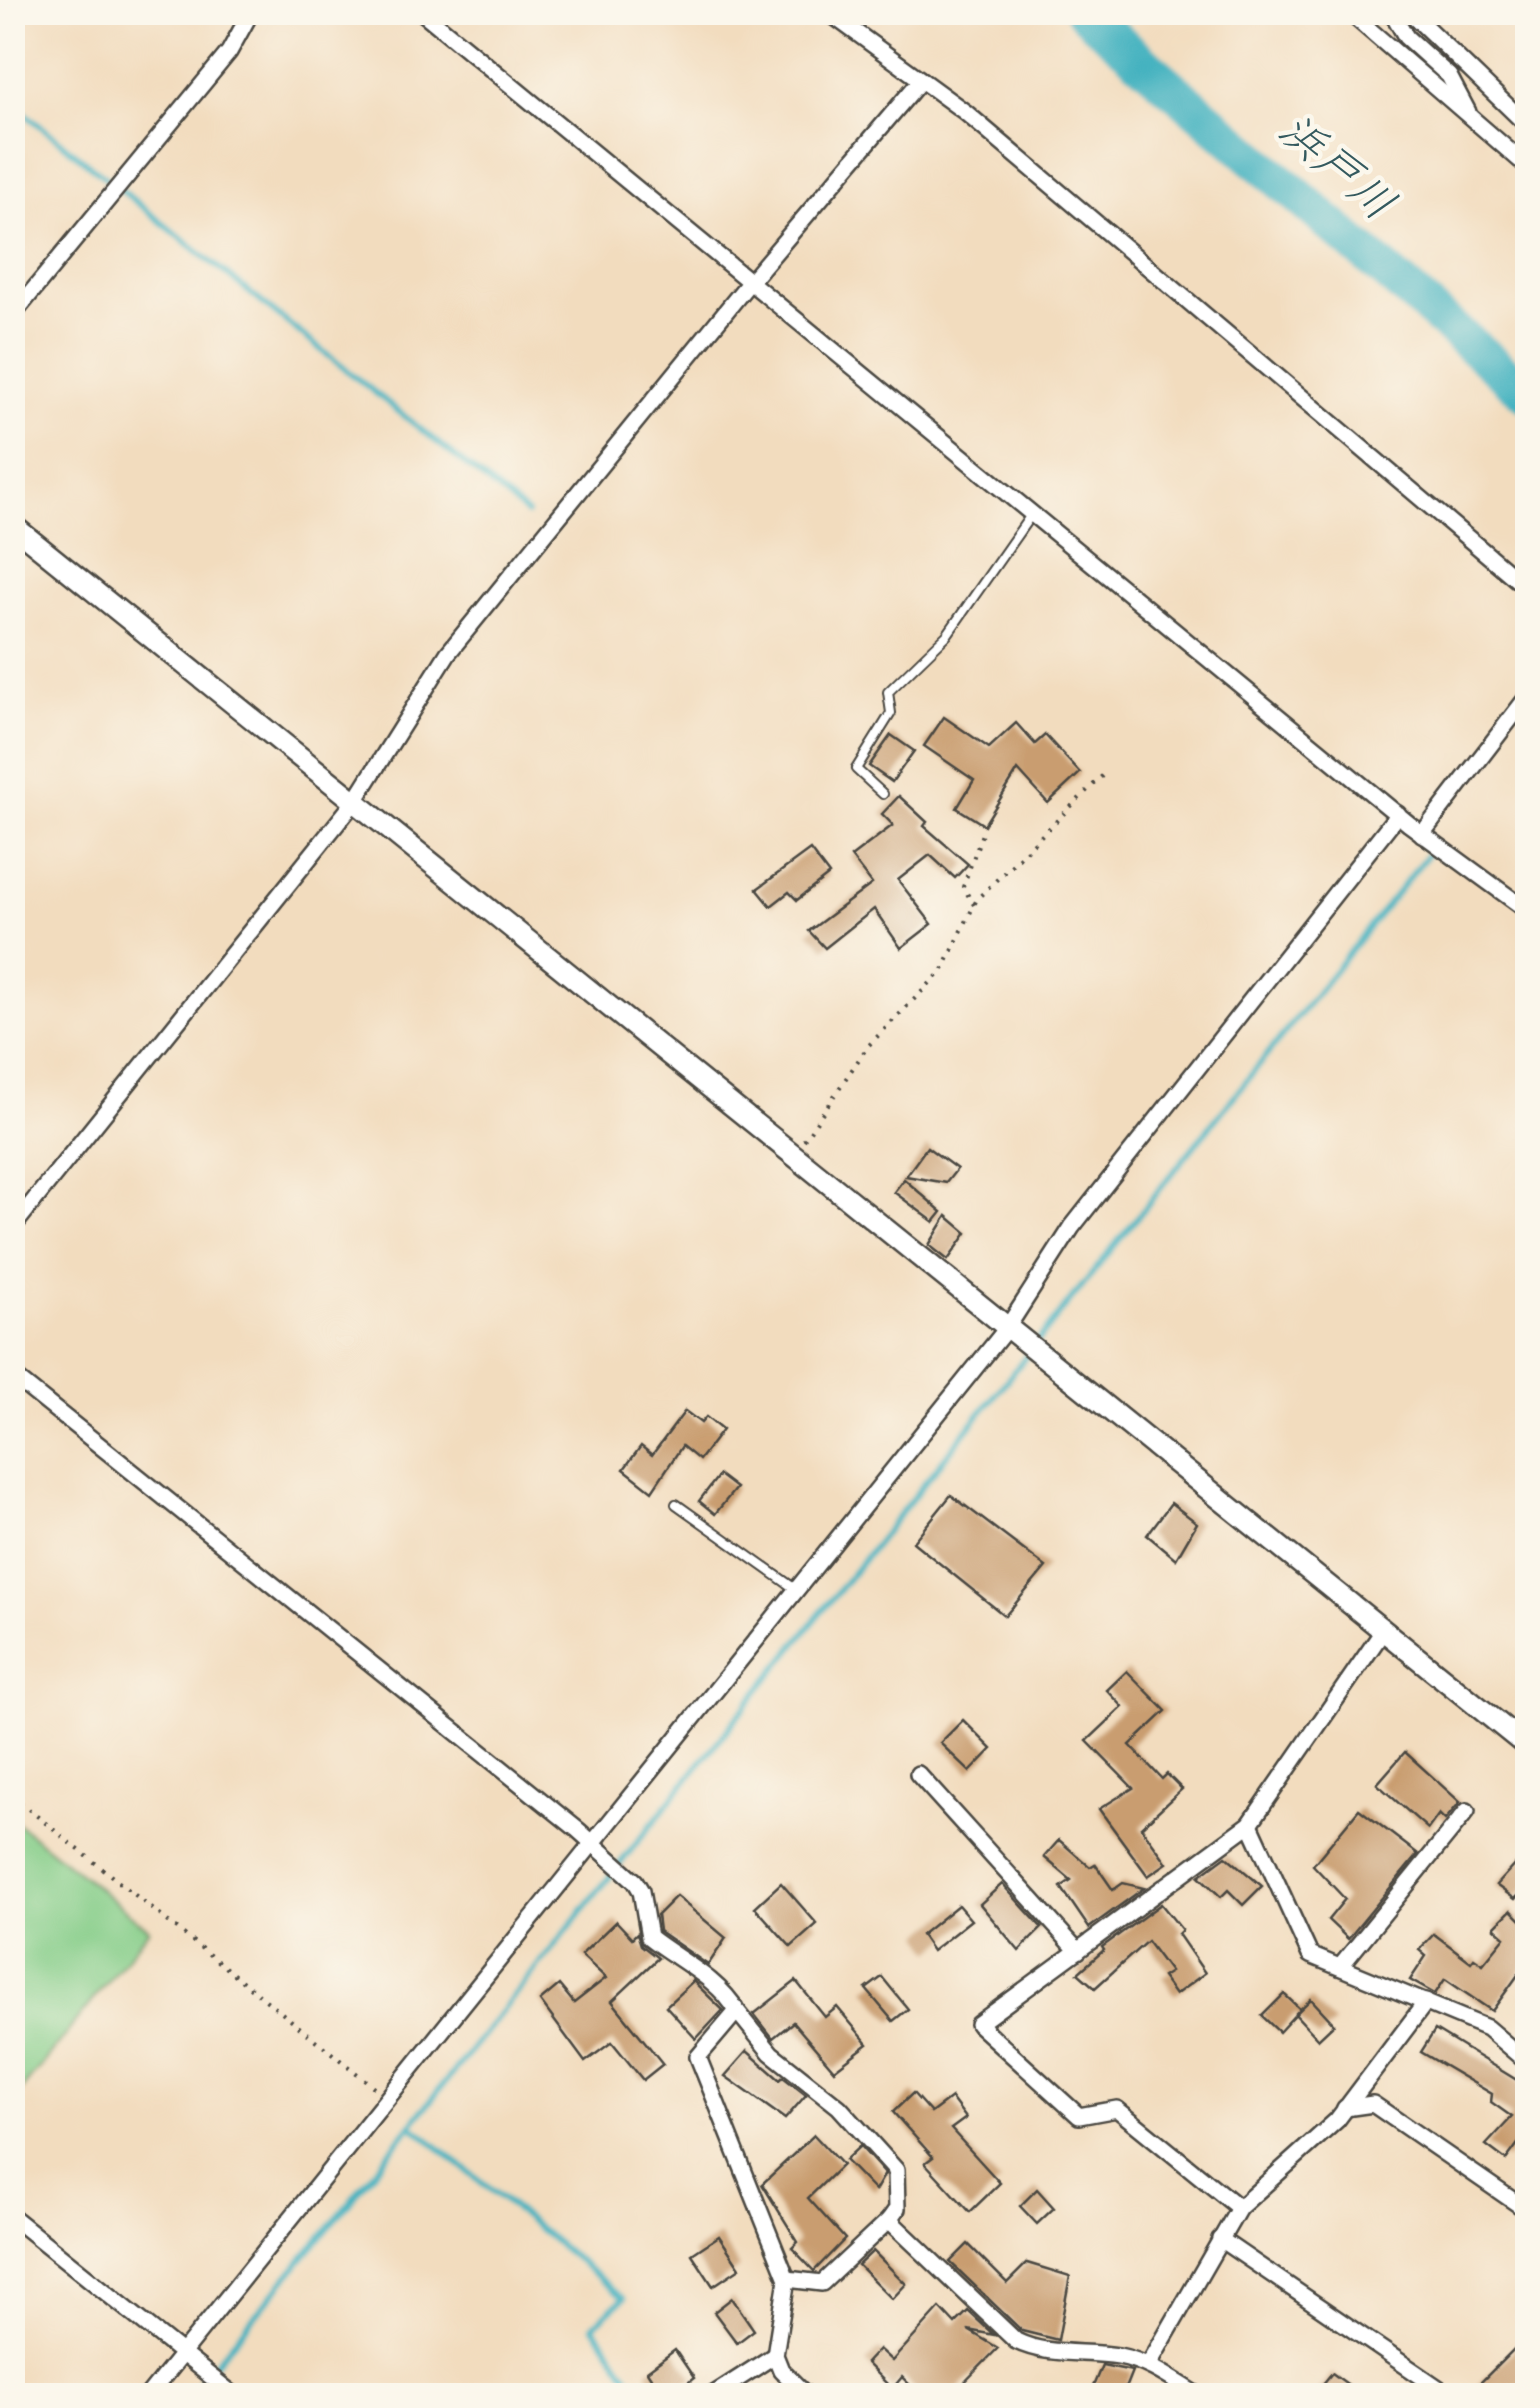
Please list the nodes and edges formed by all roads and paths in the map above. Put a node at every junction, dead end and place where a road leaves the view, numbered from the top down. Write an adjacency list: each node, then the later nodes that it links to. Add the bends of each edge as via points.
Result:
1 (251, 12): 12 (street, via 229,52)
2 (422, 12): 11 (street)
3 (828, 12): 7 (street)
4 (1349, 12): 8 (street)
5 (1392, 12): 8 (street, via 1406,37 1449,76)
6 (1410, 12): 9 (street)
7 (921, 80): 11 (street); 15 (street)
8 (1473, 120): 10 (street)
9 (1528, 126)
10 (1528, 168)
11 (748, 284): 13 (street); 19 (street, via 448,653)
12 (12, 316)
13 (1031, 514): 18 (lane, via 947,635 888,692 891,713 856,769); 20 (street)
14 (12, 524): 19 (street)
15 (1528, 589)
16 (1528, 696): 20 (street)
17 (1102, 776): 22 (path)
18 (882, 794)
19 (354, 801): 24 (street); 25 (street)
20 (1410, 824): 23 (street); 26 (street, via 1072,1227)
21 (982, 831): 22 (path, via 964,887)
22 (974, 905): 24 (path, via 944,970 868,1046)
23 (1528, 911)
24 (793, 1156): 26 (street)
25 (12, 1228)
26 (1013, 1333): 29 (street); 30 (street)
27 (12, 1376): 36 (street)
28 (676, 1504): 29 (lane)
29 (798, 1590): 36 (street)
30 (1384, 1631): 31 (street); 35 (street)
31 (1528, 1748)
32 (918, 1774): 37 (street)
33 (12, 1796): 42 (path)
34 (1467, 1812): 38 (street)
35 (1250, 1824): 37 (street); 38 (street, via 1310,1954)
36 (598, 1849): 40 (street, via 641,1891 648,1938 708,1979); 42 (street)
37 (1078, 1950): 44 (street, via 978,2024 1080,2116 1117,2109)
38 (1340, 1967): 39 (street)
39 (1426, 2002): 41 (street, via 1488,2028); 43 (street)
40 (736, 2012): 47 (street, via 771,2053 895,2164 897,2209); 49 (street, via 698,2057)
41 (1528, 2064)
42 (389, 2100): 51 (street)
43 (1346, 2108): 44 (street); 45 (street, via 1373,2104)
44 (1239, 2208): 48 (street)
45 (1528, 2211)
46 (12, 2218): 51 (street)
47 (889, 2220): 49 (street, via 822,2283); 52 (street, via 1016,2342)
48 (1220, 2239): 52 (street); 58 (street)
49 (787, 2280): 50 (street)
50 (775, 2356): 55 (street); 56 (street)
51 (188, 2358): 53 (street); 54 (street)
52 (1149, 2364): 57 (street)
53 (148, 2396)
54 (235, 2396)
55 (711, 2396)
56 (807, 2396)
57 (1199, 2396)
58 (1450, 2396)

